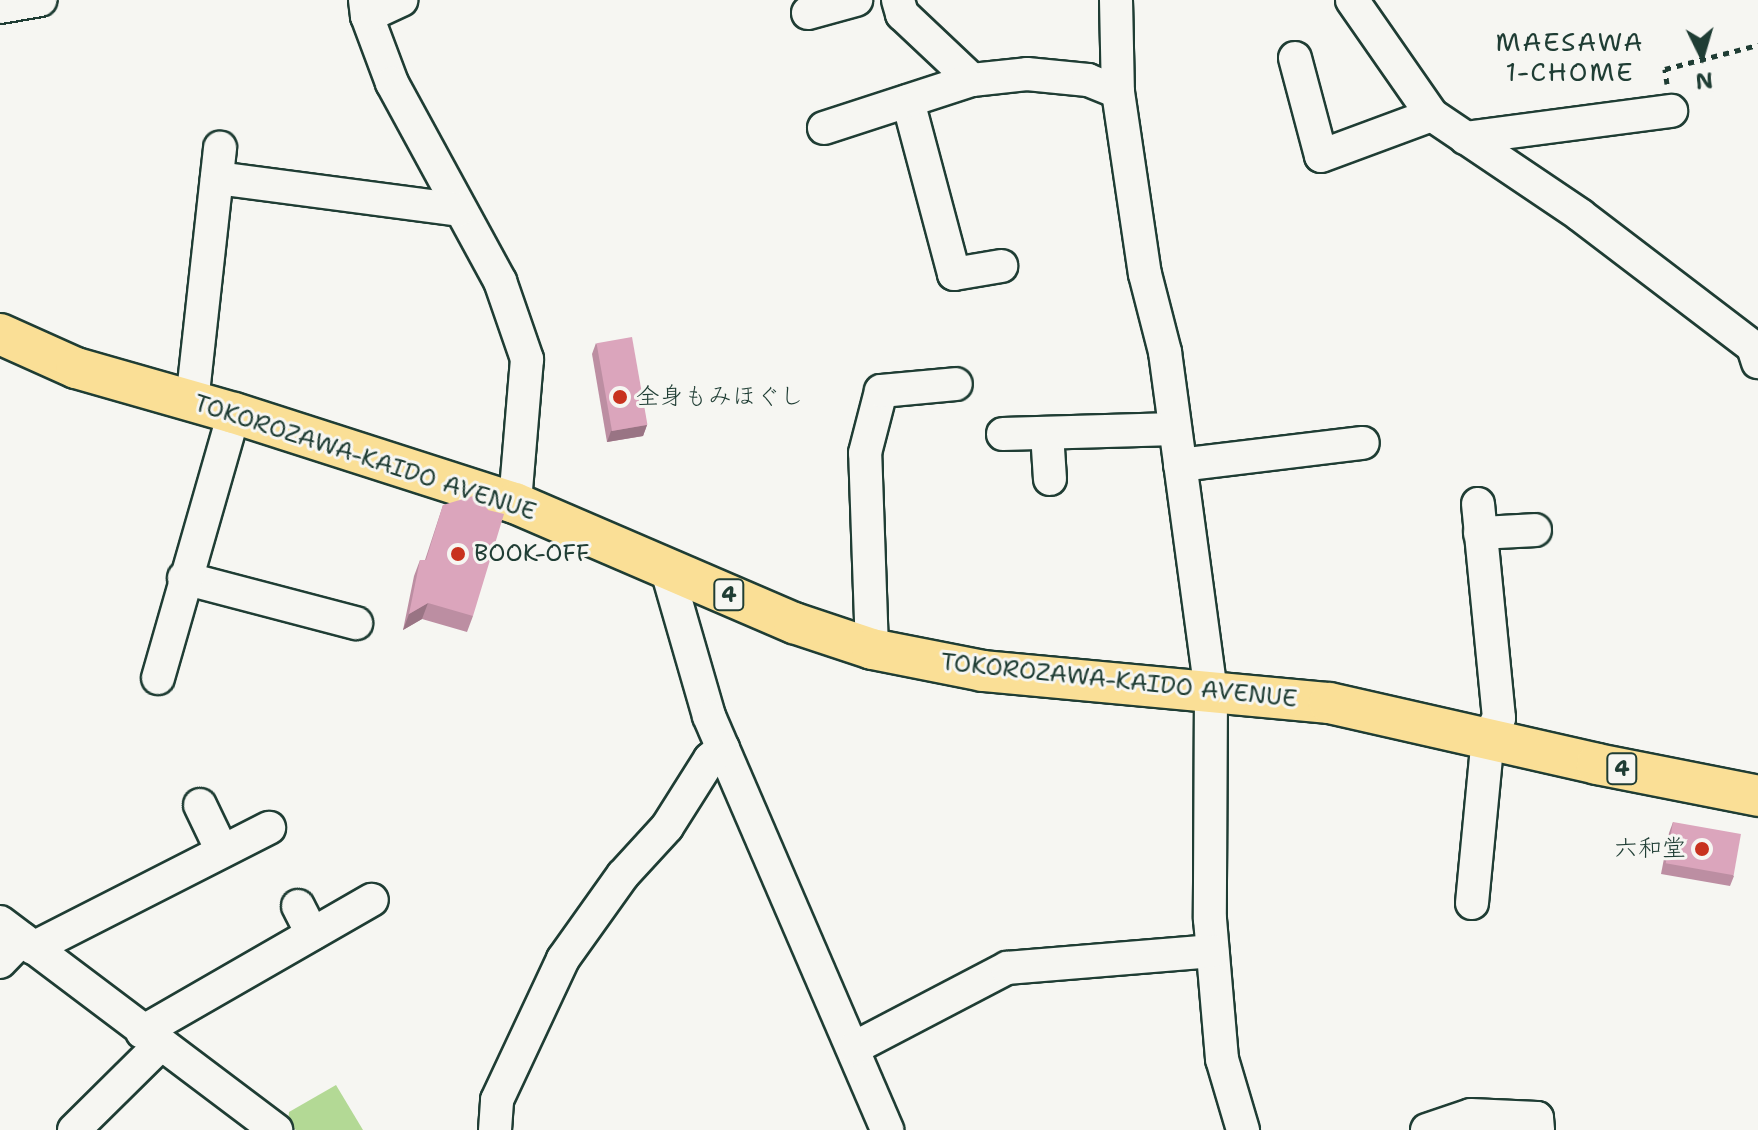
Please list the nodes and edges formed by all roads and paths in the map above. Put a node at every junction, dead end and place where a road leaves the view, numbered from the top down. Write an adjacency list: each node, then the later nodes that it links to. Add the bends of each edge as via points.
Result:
1 (40, 0): 7 (street)
2 (401, 0): 8 (street)
3 (856, 0): 9 (street)
4 (898, 0): 12 (street, via 902,14)
5 (1116, 0): 13 (street)
6 (1352, 0): 16 (street)
7 (0, 7)
8 (366, 8): 19 (street, via 392,83)
9 (808, 13)
10 (1758, 45): 15 (path, via 1665,69)
11 (1295, 58): 16 (street, via 1321,156)
12 (972, 80): 13 (street, via 1027,74 1088,80); 14 (street)
13 (1118, 92): 26 (street)
14 (908, 101): 17 (street); 20 (street, via 954,274)
15 (1671, 111): 18 (street)
16 (1432, 115): 18 (street)
17 (824, 128)
18 (1465, 138): 22 (street, via 1580,215)
19 (459, 210): 24 (street, via 219,163); 32 (street, via 500,281 527,359)
20 (1001, 266)
21 (0, 334): 24 (main road, TOKOROZAWA-KAIDO AVENUE / 4, via 76,368)
22 (1756, 352)
23 (956, 384): 37 (street, via 881,391 865,453)
24 (192, 402): 25 (main road, TOKOROZAWA-KAIDO AVENUE / 4)
25 (234, 413): 32 (main road, TOKOROZAWA-KAIDO AVENUE / 4); 35 (street)
26 (1175, 429): 27 (street); 30 (street)
27 (1047, 433): 28 (street); 31 (street)
28 (1003, 434)
29 (1363, 443): 30 (street)
30 (1180, 465): 39 (street)
31 (1050, 479)
32 (515, 503): 34 (main road, TOKOROZAWA-KAIDO AVENUE / 4)
33 (1535, 530): 40 (street, via 1479,518 1499,718)
34 (666, 567): 37 (main road, TOKOROZAWA-KAIDO AVENUE / 4, via 794,623); 41 (street)
35 (184, 578): 36 (street); 38 (street)
36 (356, 623)
37 (872, 649): 39 (main road, TOKOROZAWA-KAIDO AVENUE / 4, via 983,671)
38 (158, 678)
39 (1211, 692): 40 (main road, TOKOROZAWA-KAIDO AVENUE / 4, via 1329,703); 49 (street)
40 (1488, 737): 42 (main road, TOKOROZAWA-KAIDO AVENUE / 4); 47 (street)
41 (723, 748): 52 (street); 55 (street, via 563,959 497,1100)
42 (1758, 796)
43 (200, 805): 45 (street)
44 (269, 828): 45 (street)
45 (222, 851): 48 (street)
46 (372, 900): 51 (street, via 305,920)
47 (1472, 903)
48 (18, 937): 50 (street); 51 (street)
49 (1212, 951): 52 (street, via 1007,968); 57 (street, via 1222,1059)
50 (0, 962)
51 (150, 1039): 53 (street); 54 (street)
52 (854, 1048): 56 (street)
53 (74, 1130)
54 (276, 1130)
55 (495, 1130)
56 (887, 1130)
57 (1243, 1130)
58 (1427, 1130): 59 (street, via 1471,1115 1537,1118)
59 (1538, 1130)

